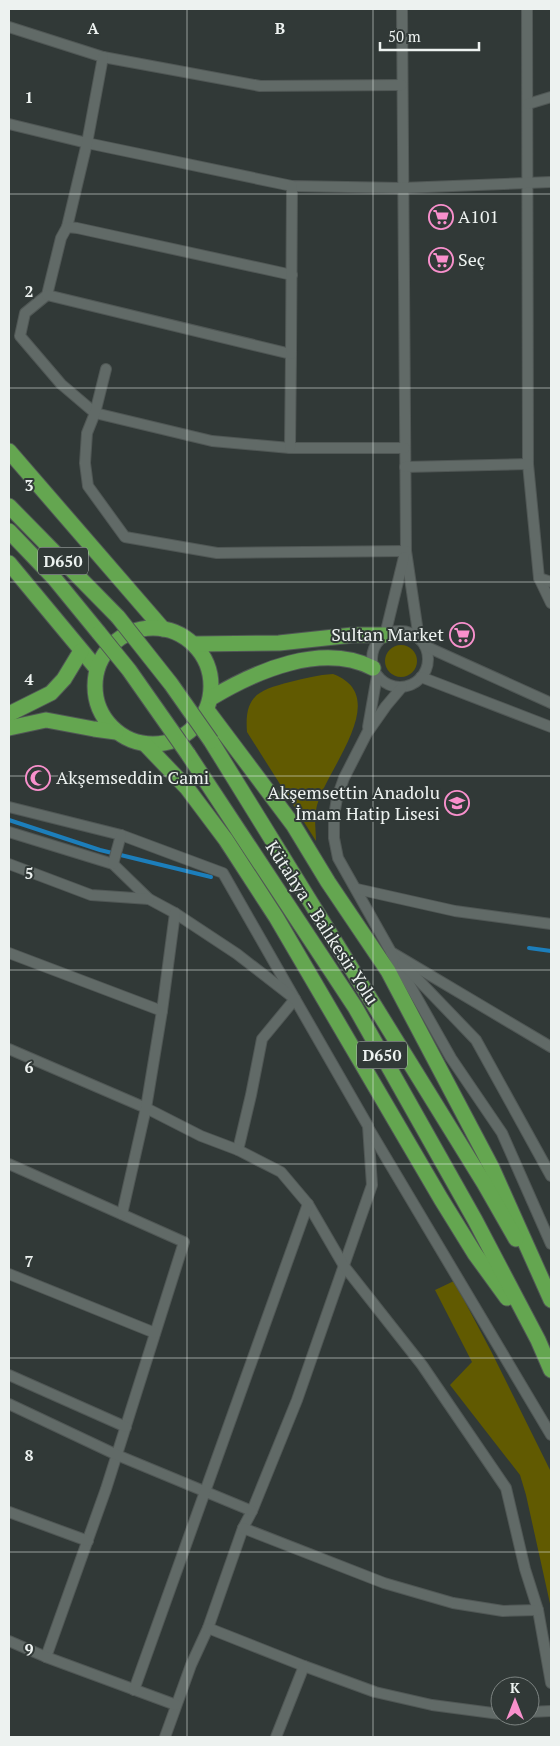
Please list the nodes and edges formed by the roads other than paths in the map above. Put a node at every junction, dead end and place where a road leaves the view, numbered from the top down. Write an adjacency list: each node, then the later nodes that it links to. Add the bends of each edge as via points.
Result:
1 (402, 9): 5 (street)
2 (527, 9): 7 (street)
3 (9, 27): 4 (street)
4 (103, 57): 5 (street, via 260,86); 9 (street)
5 (402, 85): 13 (street)
6 (551, 97): 7 (street)
7 (528, 104): 10 (street)
8 (9, 124): 9 (street)
9 (87, 143): 12 (street); 14 (street)
10 (527, 182): 11 (street); 13 (street); 23 (street)
11 (551, 182)
12 (292, 186): 13 (street); 15 (street)
13 (402, 188): 21 (street)
14 (67, 227): 15 (street); 16 (street, via 61,238)
15 (292, 275): 17 (street)
16 (47, 295): 17 (street); 19 (street, via 25,313 20,336 62,384)
17 (291, 354): 20 (street)
18 (106, 370): 19 (street)
19 (95, 413): 20 (street, via 212,441); 27 (street, via 87,433 85,463 88,486 125,537 217,553)
20 (290, 448): 21 (street)
21 (405, 448): 24 (street)
22 (9, 452): 32 (highway)
23 (528, 464): 24 (street); 29 (street)
24 (405, 466): 27 (street)
25 (9, 506): 74 (highway, Kütahya - Balıkesir Yolu / D650, bridge, via 118,617 211,741 484,1183)
26 (9, 531): 76 (highway, Kütahya - Balıkesir Yolu / D650, bridge, via 54,578 129,670 355,1007 475,1220)
27 (406, 552): 33 (street); 34 (street)
28 (9, 563): 36 (highway)
29 (539, 578): 30 (street); 31 (street)
30 (551, 582)
31 (551, 603)
32 (163, 629): 35 (highway, via 180,634); 37 (highway, via 146,628 115,641)
33 (384, 635): 34 (street, via 403,631 412,633); 35 (highway, via 278,643); 38 (street, via 373,650)
34 (422, 643): 39 (street, via 428,662); 41 (street)
35 (194, 644): 42 (highway, via 209,669 212,683)
36 (81, 651): 37 (highway); 43 (highway, via 52,693)
37 (97, 669): 46 (highway, via 94,686 97,703 104,719)
38 (375, 672): 40 (street, via 384,682); 42 (highway, via 366,664 337,658 310,660 254,675 234,684); 47 (street)
39 (421, 677): 40 (street); 44 (street)
40 (402, 687): 47 (street)
41 (550, 701)
42 (209, 704): 48 (highway, via 199,723 188,733 160,745); 74 (highway, via 388,970 492,1168)
43 (9, 714)
44 (551, 727)
45 (9, 728): 46 (highway, via 46,720)
46 (116, 732): 48 (highway)
47 (367, 733): 54 (street, via 344,778 334,816 338,858)
48 (145, 744): 76 (highway, via 187,788 226,840 276,917 475,1254)
49 (9, 807): 51 (street)
50 (9, 832): 53 (street)
51 (121, 835): 53 (street); 60 (street, via 223,873)
52 (9, 864): 55 (street, via 91,895)
53 (113, 864): 55 (street)
54 (357, 889): 57 (street, via 455,911); 58 (street)
55 (149, 899): 56 (street)
56 (175, 913): 60 (street); 61 (street)
57 (551, 924)
58 (391, 952): 62 (street); 68 (street, via 476,1040); 71 (street, via 450,1058 502,1133)
59 (9, 953): 61 (street)
60 (296, 999): 65 (street); 66 (street, via 262,1039)
61 (162, 1011): 64 (street)
62 (551, 1048)
63 (9, 1049): 64 (street)
64 (146, 1108): 66 (street); 70 (street)
65 (368, 1126): 72 (street, via 372,1185); 81 (street)
66 (238, 1150): 69 (street, via 281,1172)
67 (9, 1164): 70 (street)
68 (551, 1176)
69 (308, 1204): 72 (street); 83 (street)
70 (122, 1214): 75 (street, via 184,1242)
71 (551, 1244)
72 (344, 1266): 84 (street, via 297,1400); 88 (street, via 422,1365 506,1488)
73 (9, 1274): 75 (street)
74 (551, 1300)
75 (155, 1334): 80 (street)
76 (538, 1340): 77 (highway, Kütahya - Balıkesir Yolu / D650)
77 (551, 1370)
78 (9, 1375): 80 (street)
79 (9, 1404): 82 (street)
80 (126, 1427): 82 (street)
81 (551, 1435)
82 (117, 1456): 83 (street); 87 (street)
83 (205, 1491): 84 (street); 94 (street)
84 (252, 1511): 86 (street)
85 (9, 1512): 87 (street)
86 (243, 1528): 88 (street, via 384,1583 453,1604 503,1611); 89 (street)
87 (88, 1541): 91 (street)
88 (538, 1610): 93 (street)
89 (208, 1628): 92 (street); 95 (street)
90 (9, 1641): 91 (street)
91 (46, 1657): 94 (street)
92 (304, 1666): 96 (street, via 374,1692 432,1705); 98 (street)
93 (551, 1683)
94 (134, 1690): 95 (street)
95 (176, 1705): 97 (street)
96 (490, 1713)
97 (165, 1737)
98 (276, 1737)

